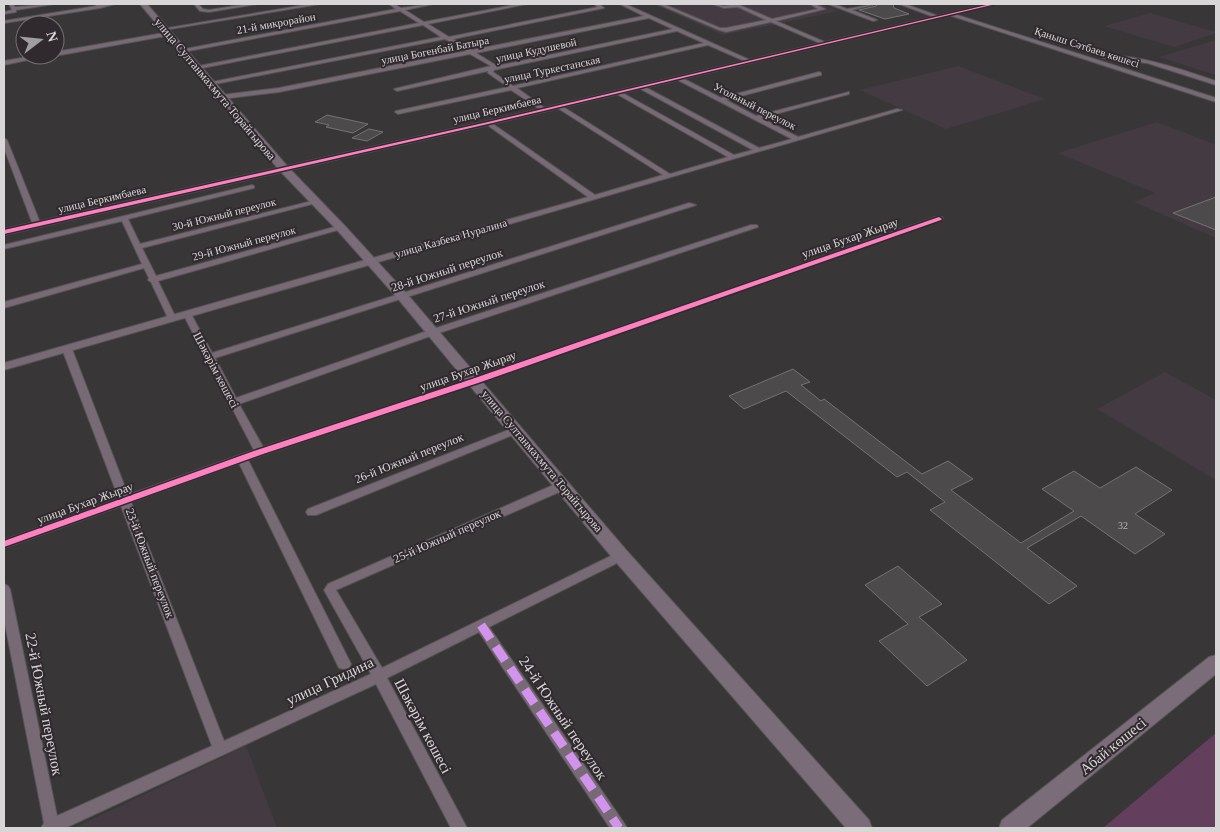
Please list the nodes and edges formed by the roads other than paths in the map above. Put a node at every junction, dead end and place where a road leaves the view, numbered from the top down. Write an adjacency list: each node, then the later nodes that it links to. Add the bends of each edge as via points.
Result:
1 (11, 4): 26 (street)
2 (52, 4): 26 (street)
3 (113, 4): 20 (street)
4 (143, 4): 37 (main road, улица Султанмахмута Торайгырова)
5 (196, 4): 23 (street, via 205,10)
6 (256, 4): 23 (street)
7 (318, 4): 28 (street)
8 (391, 4): 24 (street)
9 (432, 4): 24 (street, 21-й микрорайон)
10 (525, 4): 35 (street)
11 (596, 4): 38 (street, улица Богенбай Батыра, via 602,8)
12 (622, 4): 30 (street)
13 (660, 4): 34 (street, via 722,30)
14 (715, 4): 21 (street, via 724,7)
15 (812, 4): 34 (street, via 822,10)
16 (830, 4): 25 (street)
17 (874, 4): 25 (street)
18 (901, 4): 31 (street)
19 (994, 4): 29 (street, улица Беркимбаева)
20 (98, 5): 22 (street); 32 (street, via 100,8)
21 (735, 5): 34 (street)
22 (65, 6): 26 (street)
23 (242, 6): 28 (street)
24 (400, 10): 35 (street); 41 (street, 21-й микрорайон)
25 (847, 10): 33 (street)
26 (15, 12): 27 (street); 32 (street)
27 (4, 13)
28 (252, 14): 37 (street)
29 (951, 14): 31 (street, улица Беркимбаева); 59 (street, Қаныш Сәтбаев көшесі)
30 (650, 16): 36 (street); 43 (street, улица Богенбай Батыра)
31 (939, 17): 40 (street, улица Беркимбаева)
32 (4, 20)
33 (875, 20)
34 (770, 21): 40 (street)
35 (424, 23): 38 (street); 46 (street)
36 (678, 29): 39 (street); 47 (street, улица Кудушевой)
37 (166, 32): 41 (main road, улица Султанмахмута Торайгырова); 42 (street)
38 (448, 38): 43 (street); 50 (street, улица Богенбай Батыра)
39 (709, 43): 45 (street); 53 (street, улица Туркестанская)
40 (824, 43): 45 (street, улица Беркимбаева)
41 (183, 50): 46 (main road, улица Султанмахмута Торайгырова)
42 (65, 52)
43 (472, 52): 47 (street, via 494,66); 57 (street, улица Богенбай Батыра, via 278,90)
44 (1105, 56): 51 (street, via 1141,59)
45 (749, 61): 49 (street, улица Беркимбаева)
46 (197, 67): 50 (main road, улица Султанмахмута Торайгырова)
47 (490, 70): 53 (street); 54 (street, улица Кудушевой)
48 (819, 74): 58 (street)
49 (678, 78): 52 (street, улица Беркимбаева); 58 (street, Угольный переулок)
50 (210, 82): 57 (main road, улица Султанмахмута Торайгырова)
51 (1216, 83)
52 (641, 86): 55 (street, улица Беркимбаева); 68 (street)
53 (513, 88): 61 (street); 63 (street, улица Туркестанская)
54 (397, 89)
55 (617, 92): 60 (street, улица Беркимбаева); 69 (street)
56 (847, 93): 64 (street)
57 (222, 97): 70 (main road, улица Султанмахмута Торайгырова)
58 (720, 100): 64 (street, Угольный переулок)
59 (1216, 100)
60 (558, 106): 61 (street, улица Беркимбаева); 71 (street)
61 (544, 110): 65 (street, улица Беркимбаева)
62 (899, 110): 66 (street, улица Казбека Нуралина)
63 (398, 112)
64 (755, 118): 66 (street, Угольный переулок)
65 (488, 123): 70 (street, улица Беркимбаева); 73 (street)
66 (796, 139): 68 (street, улица Казбека Нуралина)
67 (4, 140): 78 (street)
68 (758, 150): 69 (street, улица Казбека Нуралина)
69 (733, 157): 71 (street, улица Казбека Нуралина)
70 (284, 169): 74 (main road, улица Султанмахмута Торайгырова); 78 (street, улица Беркимбаева)
71 (669, 176): 73 (street, улица Казбека Нуралина)
72 (252, 187): 76 (street)
73 (593, 197): 86 (street, улица Казбека Нуралина)
74 (316, 202): 81 (main road, улица Султанмахмута Торайгырова); 85 (street, 30-й Южный переулок)
75 (692, 205): 89 (street, 28-й Южный переулок)
76 (124, 218): 83 (street); 85 (street)
77 (939, 219): 97 (street, улица Бухар Жырау)
78 (37, 225): 79 (street, улица Беркимбаева)
79 (27, 227): 82 (street, улица Беркимбаева); 83 (street)
80 (754, 227): 93 (street, 27-й Южный переулок)
81 (341, 228): 86 (main road, улица Султанмахмута Торайгырова); 88 (street, 29-й Южный переулок)
82 (4, 232)
83 (33, 240): 84 (street)
84 (4, 247)
85 (138, 247): 87 (street)
86 (372, 261): 89 (main road, улица Султанмахмута Торайгырова); 91 (street, улица Казбека Нуралина)
87 (146, 265): 88 (street); 90 (street)
88 (152, 280): 92 (street)
89 (403, 297): 93 (main road, улица Султанмахмута Торайгырова); 95 (street, 28-й Южный переулок)
90 (4, 305)
91 (187, 314): 92 (street, улица Казбека Нуралина); 95 (street, Шәкәрім көшесі)
92 (172, 318): 94 (street, улица Казбека Нуралина)
93 (433, 332): 97 (main road, улица Султанмахмута Торайгырова); 98 (street, 27-й Южный переулок)
94 (67, 349): 96 (street, улица Казбека Нуралина); 103 (street, 23-й Южный переулок)
95 (209, 357): 98 (street, Шәкәрім көшесі)
96 (4, 367)
97 (476, 381): 99 (main road, улица Султанмахмута Торайгырова); 100 (street, улица Бухар Жырау)
98 (234, 402): 100 (street, Шәкәрім көшесі)
99 (516, 430): 102 (main road, улица Султанмахмута Торайгырова); 104 (street, 26-й Южный переулок)
100 (260, 452): 101 (street, улица Бухар Жырау)
101 (242, 458): 103 (street, улица Бухар Жырау); 111 (street)
102 (562, 486): 106 (main road, улица Султанмахмута Торайгырова); 107 (street, 25-й Южный переулок)
103 (126, 500): 105 (street, улица Бухар Жырау); 113 (street, 23-й Южный переулок)
104 (312, 512)
105 (4, 544)
106 (621, 556): 109 (street, улица Гридина); 117 (main road, улица Султанмахмута Торайгырова)
107 (332, 587): 112 (street, Шәкәрім көшесі, via 330,590)
108 (4, 588): 114 (street, 22-й Южный переулок)
109 (481, 625): 112 (street, улица Гридина); 116 (street, 24-й Южный переулок)
110 (1216, 663): 118 (main road, Абай көшесі)
111 (344, 664)
112 (379, 676): 113 (street, улица Гридина); 115 (street, Шәкәрім көшесі)
113 (220, 749): 114 (street, улица Гридина)
114 (50, 828)
115 (459, 828)
116 (619, 828)
117 (861, 828)
118 (1010, 828)

